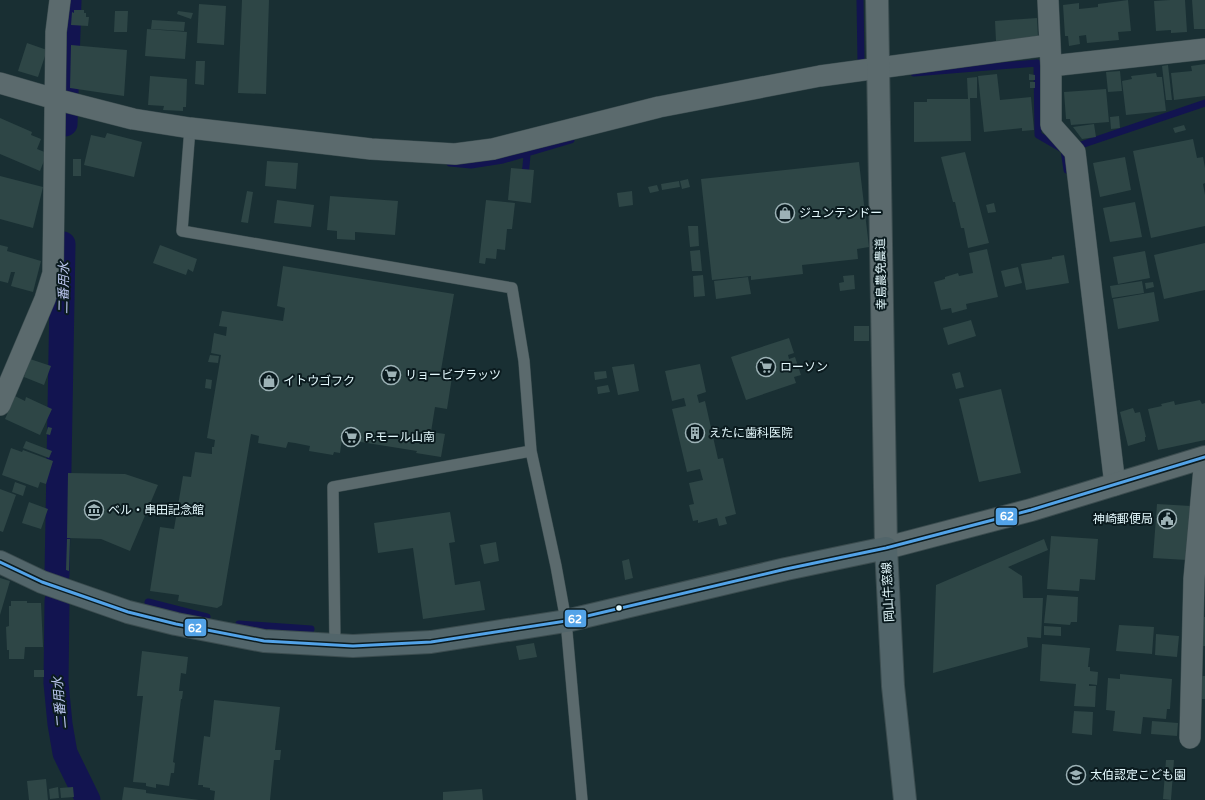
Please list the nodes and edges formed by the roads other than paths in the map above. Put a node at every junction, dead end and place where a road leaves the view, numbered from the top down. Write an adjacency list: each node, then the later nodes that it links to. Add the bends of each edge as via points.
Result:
1 (60, 0): 9 (street, via 56,32)
2 (877, 0): 7 (street, 幸島農免農道)
3 (1048, 0): 4 (street)
4 (1049, 45): 6 (street); 7 (street)
5 (1205, 50): 6 (street)
6 (1051, 66): 14 (street, via 1051,125 1075,152)
7 (879, 68): 10 (street, via 820,76 659,107 493,149 455,154 371,148); 15 (street, 幸島農免農道)
8 (0, 83): 9 (street)
9 (62, 100): 10 (street, via 133,119); 11 (street, via 53,272 45,299)
10 (190, 128): 12 (lane, via 182,231 512,288 524,361)
11 (0, 405)
12 (531, 451): 17 (lane); 18 (lane, via 333,487)
13 (1205, 457): 14 (street); 19 (street, via 1194,579)
14 (1115, 485): 15 (street)
15 (886, 548): 17 (main road, 岡山牛窓線); 21 (main road, 岡山牛窓線, via 893,686)
16 (0, 562): 18 (main road, 岡山牛窓線, via 42,582 128,612 176,624 264,641)
17 (566, 620): 18 (main road, 岡山牛窓線, via 430,642); 20 (lane)
18 (335, 645)
19 (1190, 738)
20 (582, 800)
21 (905, 800)

